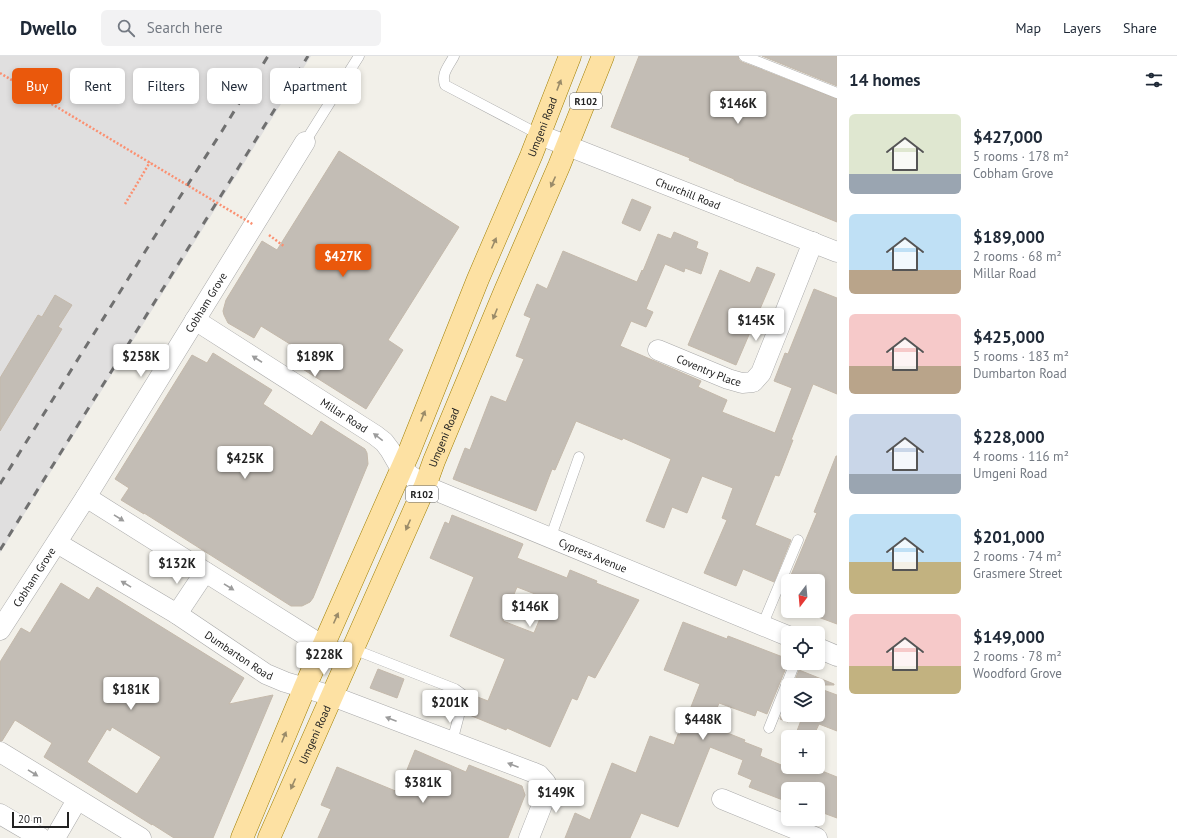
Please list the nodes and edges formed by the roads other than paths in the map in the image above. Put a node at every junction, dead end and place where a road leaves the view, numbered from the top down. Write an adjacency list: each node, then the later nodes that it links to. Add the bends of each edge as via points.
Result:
1 (359, 56): 8 (lane, Cobham Grove)
2 (454, 56): 7 (lane, via 445,72 445,85)
3 (570, 56): 7 (main road, Umgeni Road / R102, one-way to 3)
4 (603, 56): 9 (main road, Umgeni Road / R102)
5 (744, 56): 6 (lane)
6 (837, 93)
7 (540, 135): 9 (street, Churchill Road); 12 (main road, Umgeni Road / R102, one-way to 7)
8 (305, 142): 14 (street, Cobham Grove)
9 (567, 146): 10 (street, Churchill Road); 13 (main road, Umgeni Road / R102, one-way to 13)
10 (812, 242): 11 (street, Churchill Road); 15 (street, Coventry Place, via 761,373 753,382 742,383 728,379)
11 (837, 252)
12 (478, 279): 13 (main road); 17 (main road, Umgeni Road / R102, one-way to 12)
13 (505, 291): 18 (main road, Umgeni Road / R102, one-way to 18)
14 (196, 320): 17 (street, Millar Road, one-way to 14, via 384,442 375,435); 19 (street, Cobham Grove)
15 (658, 350)
16 (579, 457): 20 (lane)
17 (401, 469): 18 (street, Cypress Avenue); 28 (main road, Umgeni Road / R102, one-way to 17)
18 (425, 486): 20 (street, Cypress Avenue); 30 (main road, Umgeni Road / R102, one-way to 30)
19 (86, 497): 22 (street, Cobham Grove); 23 (street, one-way to 23)
20 (550, 539): 25 (street, Cypress Avenue)
21 (798, 540): 25 (lane)
22 (57, 543): 24 (street, Dumbarton Road, one-way to 22); 26 (street, Cobham Grove)
23 (205, 572): 24 (street); 28 (street, one-way to 28)
24 (177, 614): 33 (street, Dumbarton Road, via 266,674)
25 (762, 626): 27 (street, Cypress Avenue)
26 (0, 630)
27 (781, 633)
28 (323, 646): 30 (street); 33 (main road, Umgeni Road / R102)
29 (825, 651): 31 (street)
30 (351, 654): 34 (main road, Umgeni Road / R102); 36 (lane, via 455,689 462,694 463,700)
31 (837, 656)
32 (792, 670): 35 (lane)
33 (305, 687): 34 (street, Dumbarton Road); 44 (main road, Umgeni Road / R102, one-way to 33)
34 (332, 696): 36 (street, Dumbarton Road, one-way to 34); 45 (main road, Umgeni Road / R102, one-way to 45)
35 (769, 728)
36 (452, 742): 46 (street, Dumbarton Road, one-way to 36, via 546,796 546,783 532,772)
37 (0, 752): 39 (street, one-way to 39)
38 (722, 799): 47 (street)
39 (78, 800): 42 (street); 43 (street)
40 (0, 814): 41 (street)
41 (41, 838)
42 (55, 838)
43 (141, 838)
44 (242, 838)
45 (269, 838)
46 (529, 838)
47 (817, 838)

